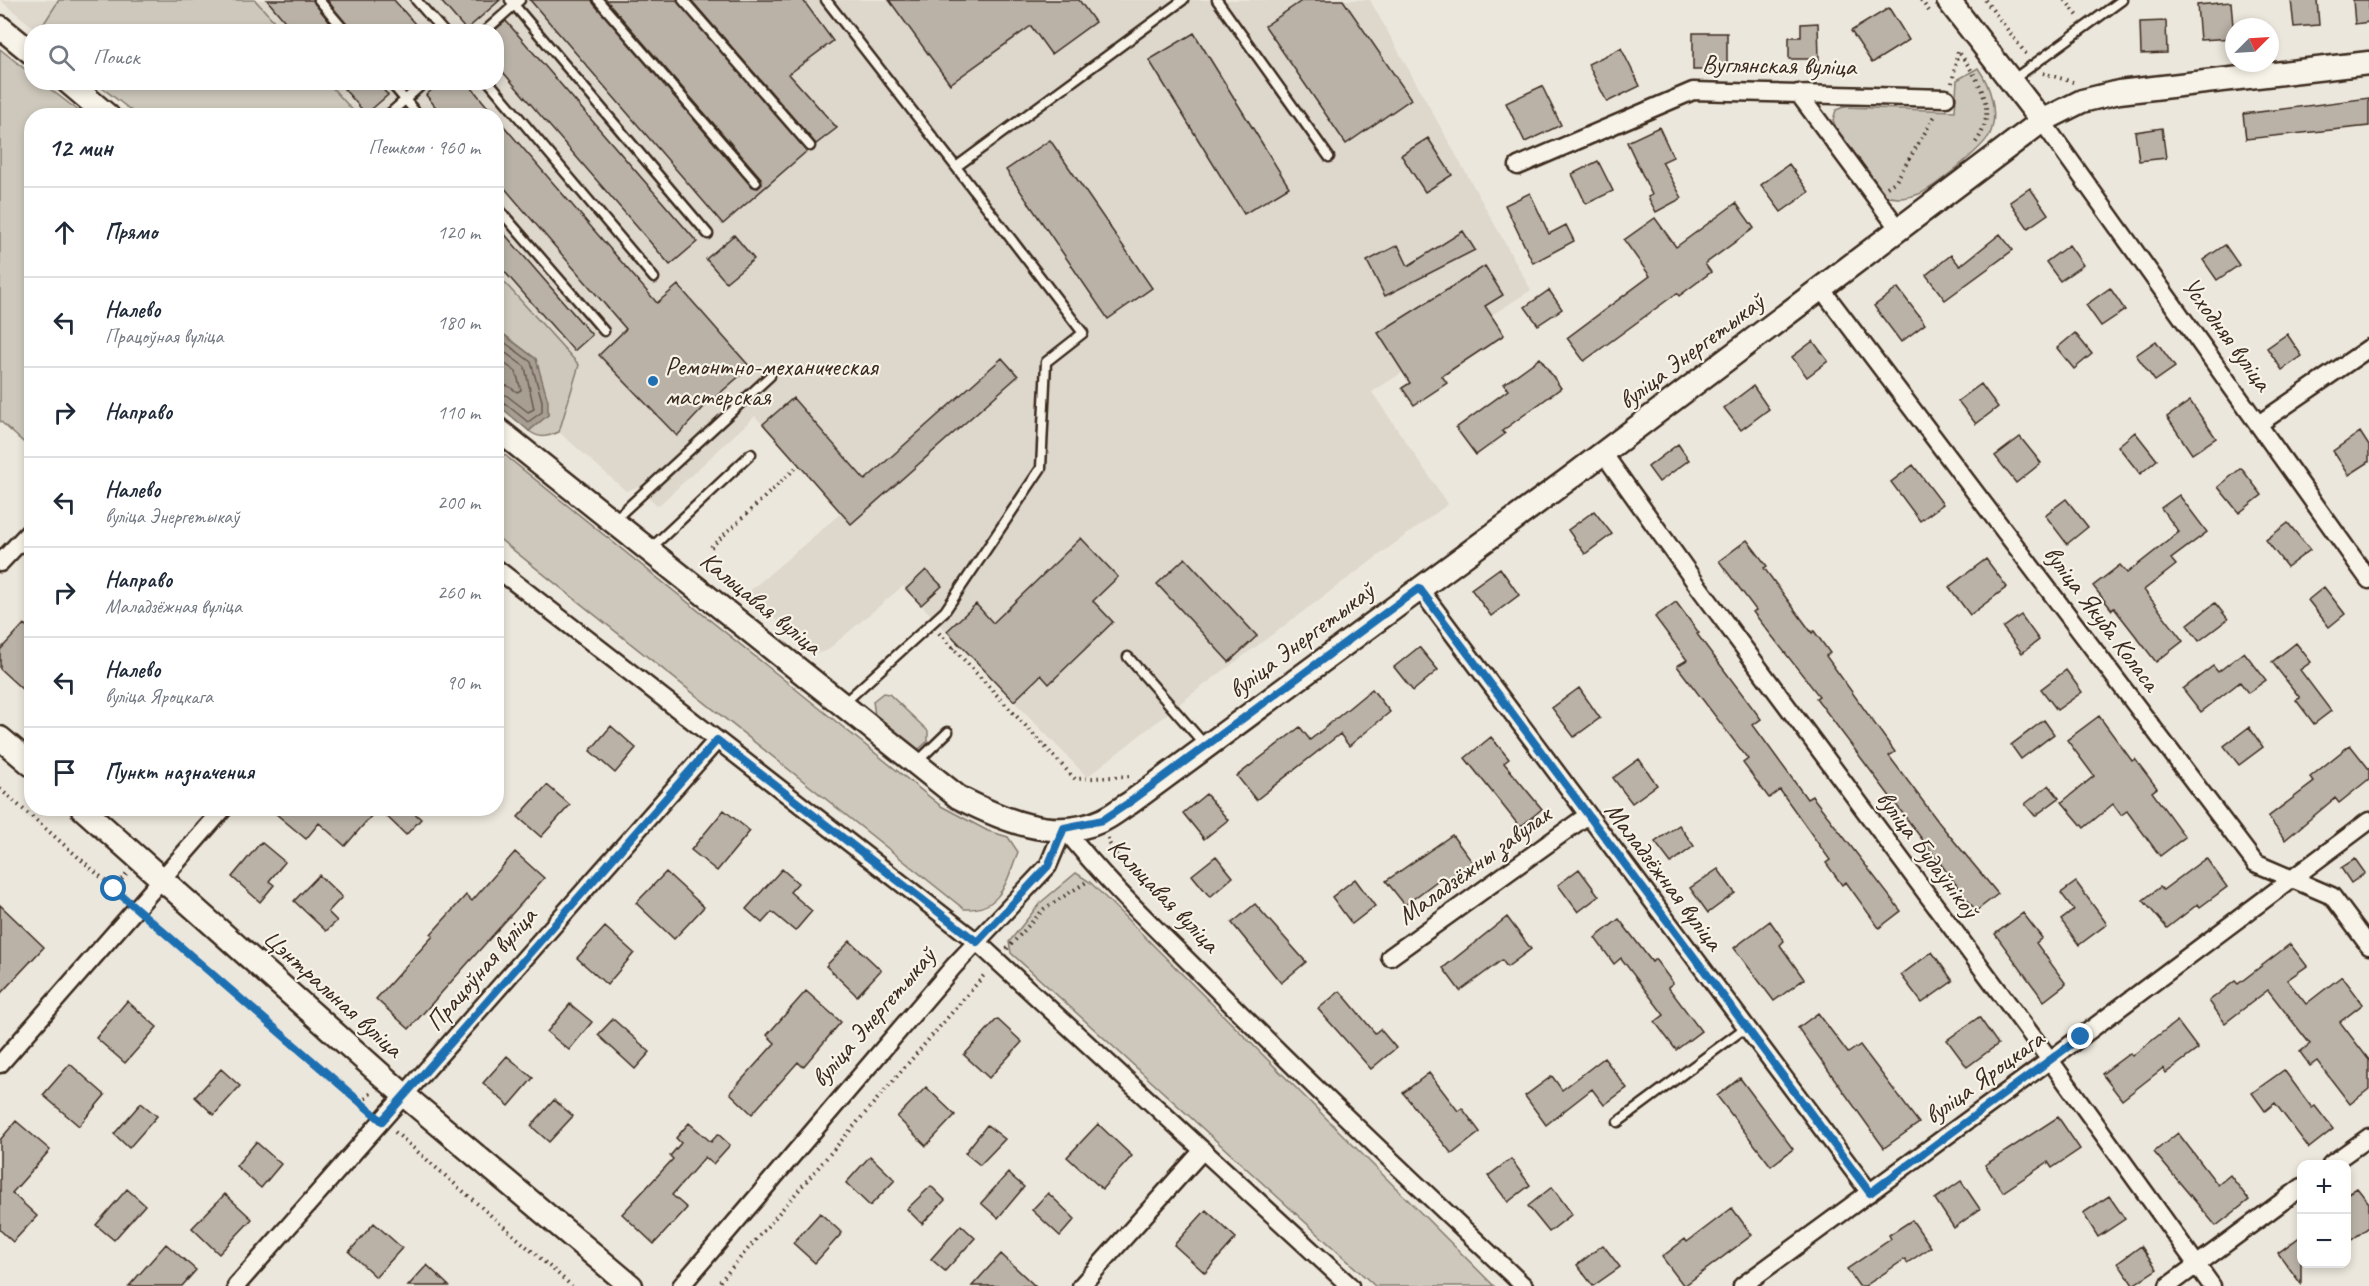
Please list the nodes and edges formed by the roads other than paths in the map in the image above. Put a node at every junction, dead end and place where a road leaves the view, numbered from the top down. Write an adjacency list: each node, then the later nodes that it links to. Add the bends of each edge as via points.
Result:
1 (319, 0): 11 (lane)
2 (416, 0): 12 (lane)
3 (598, 0): 33 (lane)
4 (683, 0): 29 (lane)
5 (825, 0): 32 (lane)
6 (1183, 0): 32 (lane)
7 (1217, 0): 30 (lane)
8 (1948, 0): 17 (street)
9 (2122, 0): 17 (lane)
10 (515, 2): 13 (lane); 36 (lane)
11 (339, 24)
12 (437, 24)
13 (492, 24)
14 (0, 27): 15 (street)
15 (24, 46)
16 (2369, 63): 28 (street, via 2118,92 2082,100)
17 (2010, 81): 28 (street)
18 (77, 90): 25 (street)
19 (397, 90): 24 (lane)
20 (416, 90): 24 (lane)
21 (496, 90): 37 (lane)
22 (1798, 93): 23 (street, Вуглянская вуліца); 31 (street, Вуглянская вуліца, via 1693,90); 35 (street)
23 (1946, 98)
24 (405, 99): 26 (lane); 27 (lane)
25 (99, 108)
26 (395, 108)
27 (412, 108)
28 (2042, 121): 35 (street, вуліца Энергетыкаў); 42 (street, Усходняя вуліца)
29 (810, 146)
30 (1329, 157)
31 (1518, 166)
32 (956, 167): 54 (lane, via 1083,333 1046,362 1041,468 945,611)
33 (756, 182)
34 (504, 215): 39 (lane)
35 (1898, 228): 38 (street, вуліца Энергетыкаў)
36 (708, 234)
37 (654, 278)
38 (1820, 288): 44 (street, вуліца Энергетыкаў); 67 (street, вуліца Якуба Коласа, via 2255,864)
39 (604, 331)
40 (2369, 348): 42 (street)
41 (770, 376): 46 (lane)
42 (2260, 423): 51 (street, Усходняя вуліца)
43 (504, 434): 46 (street, Кальцавая вуліца)
44 (1603, 453): 52 (street, вуліца Энергетыкаў); 72 (street, вуліца Будаўнікоў)
45 (751, 454): 48 (lane)
46 (613, 521): 48 (street, Кальцавая вуліца)
47 (24, 538): 49 (street)
48 (649, 550): 54 (street, Кальцавая вуліца)
49 (0, 563)
50 (504, 574): 57 (street)
51 (2369, 580)
52 (1419, 588): 58 (street, вуліца Энергетыкаў); 61 (street, Маладзёжная вуліца)
53 (1128, 657): 58 (lane)
54 (842, 705): 60 (street, Кальцавая вуліца)
55 (948, 732): 60 (lane)
56 (0, 738): 59 (street)
57 (717, 740): 68 (street); 74 (street, Працоўная вуліца)
58 (1206, 746): 65 (street, вуліца Энергетыкаў, via 1103,820)
59 (24, 758)
60 (915, 763): 65 (street, Кальцавая вуліца, via 958,797 988,812 1038,828)
61 (1588, 815): 70 (street, Маладзёжны завулак); 71 (street, Маладзёжная вуліца)
62 (91, 816): 66 (street, Цэнтральная вуліца)
63 (217, 816): 66 (street)
64 (2369, 821): 67 (street, вуліца Яроцкага)
65 (1064, 828): 68 (street, вуліца Энергетыкаў, via 1048,866); 87 (street, Кальцавая вуліца, via 1083,853 1321,1095)
66 (163, 878): 73 (street); 74 (street, Цэнтральная вуліца)
67 (2292, 878): 69 (street, вуліца Якуба Коласа, via 2332,896); 72 (street, вуліца Яроцкага)
68 (977, 942): 77 (street); 84 (street, вуліца Энергетыкаў)
69 (2369, 946)
70 (1390, 957)
71 (1745, 1028): 75 (lane); 80 (street, Маладзёжная вуліца)
72 (2050, 1060): 80 (street, вуліца Яроцкага); 81 (street, вуліца Будаўнікоў)
73 (0, 1064)
74 (404, 1095): 82 (street, Працоўная вуліца); 83 (street, Цэнтральная вуліца)
75 (1618, 1122)
76 (2369, 1137): 78 (street)
77 (1203, 1150): 85 (street); 86 (street)
78 (2337, 1160)
79 (2297, 1190): 81 (street)
80 (1870, 1193): 88 (street, вуліца Яроцкага)
81 (2196, 1265): 89 (street); 90 (street, вуліца Будаўнікоў)
82 (236, 1286)
83 (631, 1286)
84 (681, 1286)
85 (1081, 1286)
86 (1350, 1286)
87 (1524, 1286)
88 (1742, 1286)
89 (2168, 1286)
90 (2212, 1286)

